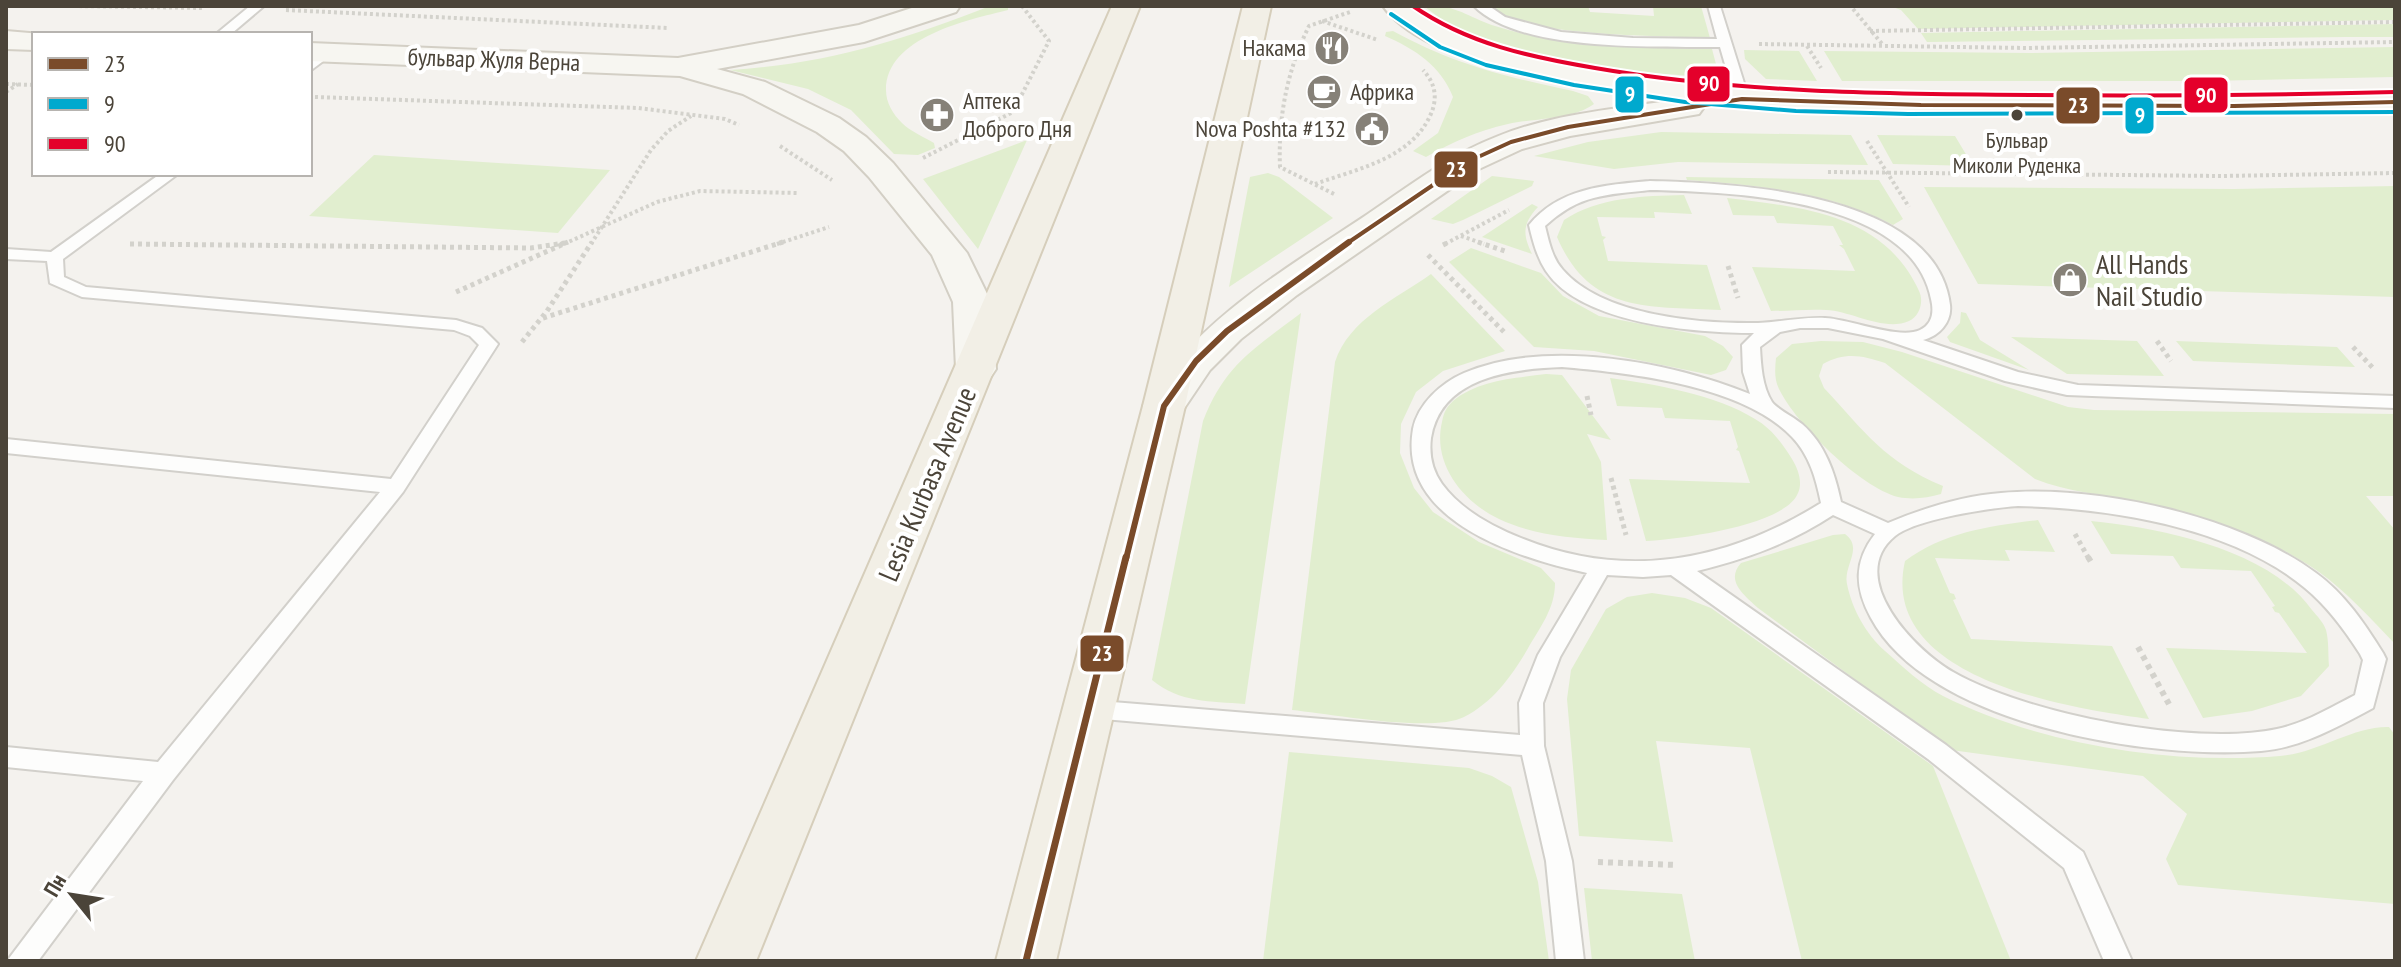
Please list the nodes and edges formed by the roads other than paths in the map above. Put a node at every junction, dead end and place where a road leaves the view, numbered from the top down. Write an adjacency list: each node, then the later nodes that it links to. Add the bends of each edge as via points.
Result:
1 (946, 6): 13 (street, бульвар Жуля Верна, via 864,33)
2 (1126, 6): 21 (main road, Lesia Kurbasa Avenue)
3 (1257, 6): 24 (main road)
4 (1397, 6): 14 (street, via 1461,46 1515,63)
5 (1480, 6): 11 (lane, via 1501,22 1549,33)
6 (1714, 6): 11 (lane)
7 (257, 7): 8 (lane)
8 (226, 32)
9 (6, 40): 10 (street)
10 (32, 41)
11 (1726, 43): 14 (lane)
12 (316, 57): 13 (street, бульвар Жуля Верна)
13 (678, 67): 21 (street, бульвар Жуля Верна, via 754,88 828,125 881,170 949,253 972,302)
14 (1742, 99): 15 (street, via 2109,105); 24 (street, via 1568,127 1511,142 1467,162 1227,331 1196,361)
15 (2395, 102)
16 (167, 176): 18 (lane)
17 (6, 254): 18 (lane)
18 (55, 257): 26 (lane, via 56,279 82,292 397,319 476,332 489,344)
19 (1774, 327): 20 (lane, via 1847,326); 20 (lane, via 1705,325 1603,307 1574,291 1549,265 1537,225 1553,207 1568,201 1655,185 1788,197 1863,216 1910,244 1943,300 1934,330 1922,339); 23 (lane, via 1751,345 1752,372)
20 (1902, 339): 22 (lane, via 2050,388)
21 (976, 369): 36 (main road, Lesia Kurbasa Avenue)
22 (2395, 402)
23 (1763, 403): 27 (lane, via 1813,448 1829,480); 30 (lane, via 1617,366 1534,362 1488,369 1433,401 1420,431 1419,456 1432,485 1452,508 1527,550)
24 (1164, 406): 31 (main road)
25 (6, 446): 26 (lane)
26 (396, 487): 34 (lane)
27 (1832, 506): 28 (lane); 29 (lane, via 1767,543)
28 (1888, 531): 28 (lane, via 1923,517 2017,499 2093,504 2204,529 2267,553 2308,578 2347,615 2375,659 2365,701 2326,721 2265,741 2190,742 2087,727 2004,704 1945,679 1895,638 1872,601 1869,561)
29 (1677, 568): 30 (lane); 39 (lane, via 1937,752 2074,860)
30 (1600, 569): 32 (lane, via 1549,655 1531,703)
31 (1088, 710): 32 (lane); 37 (main road)
32 (1532, 746): 38 (lane, via 1559,861)
33 (6, 757): 34 (lane)
34 (164, 773): 35 (lane)
35 (21, 961)
36 (726, 961)
37 (1026, 961)
38 (1570, 961)
39 (2118, 961)

